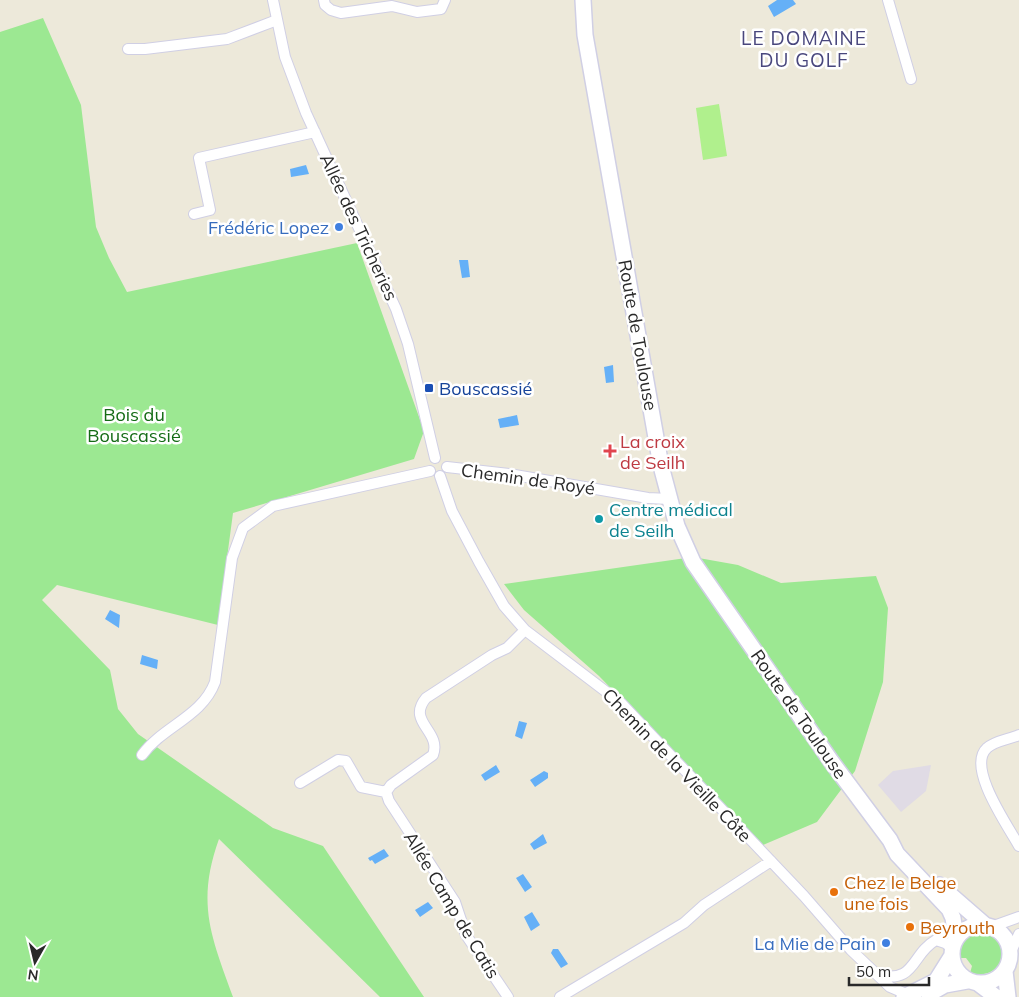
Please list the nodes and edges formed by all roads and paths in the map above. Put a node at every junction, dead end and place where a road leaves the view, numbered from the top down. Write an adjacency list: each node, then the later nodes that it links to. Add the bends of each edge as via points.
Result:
1 (273, 0): 7 (street, Allée des Tricheries)
2 (324, 0): 3 (street, via 330,10 341,13 392,6 417,12 441,9)
3 (445, 0)
4 (573, 0): 8 (main road, Route de Toulouse)
5 (583, 0): 8 (main road, Route de Toulouse)
6 (888, 0): 10 (street)
7 (277, 20): 9 (street, via 227,39); 11 (street, Allée des Tricheries, via 285,57)
8 (585, 35): 16 (main road, Route de Toulouse)
9 (128, 49)
10 (911, 79)
11 (315, 132): 12 (street, via 199,158 210,210); 13 (street, Allée des Tricheries, via 396,309 408,344)
12 (194, 214)
13 (435, 458): 14 (street, via 430,463); 15 (street, via 445,461)
14 (430, 471): 15 (street, via 432,474); 19 (street, via 273,506 243,528 232,558 215,682 210,696 188,717 150,744)
15 (444, 471): 16 (street, Chemin de Royé, via 510,474); 17 (street, Chemin de la Vieille Côte, via 452,511 504,606)
16 (669, 499): 22 (main road, Route de Toulouse, via 683,542 708,585)
17 (525, 630): 21 (street, via 501,652 426,698 420,705 419,714 436,744 434,755); 24 (street, Chemin de la Vieille Côte, via 621,704)
18 (1019, 735): 23 (street, via 987,748 980,764 987,787)
19 (142, 755)
20 (300, 783): 21 (street, via 338,760 346,761 361,787)
21 (386, 792): 34 (street, Allée Camp de Catis, via 455,902 466,935)
22 (890, 840): 26 (main road, Route de Toulouse); 28 (main road, Route de Toulouse, via 897,854 949,909 953,918)
23 (1019, 846)
24 (771, 861): 31 (street, Chemin de la Vieille Côte, via 834,932); 35 (street, via 684,923)
25 (1019, 917): 26 (street)
26 (988, 926): 28 (main road, via 968,927); 29 (main road, via 1005,937)
27 (1019, 934): 29 (street)
28 (953, 948): 31 (street, via 936,940 925,948 907,972 890,978); 32 (main road, via 956,971); 33 (main road, via 936,981)
29 (1010, 954): 30 (main road)
30 (1005, 972): 32 (main road, via 994,981); 37 (main road)
31 (878, 975): 33 (street, Chemin de la Vieille Côte, via 890,987)
32 (973, 982): 33 (main road, via 945,985); 36 (main road)
33 (912, 996)
34 (508, 997)
35 (560, 997)
36 (996, 997)
37 (1008, 997)

